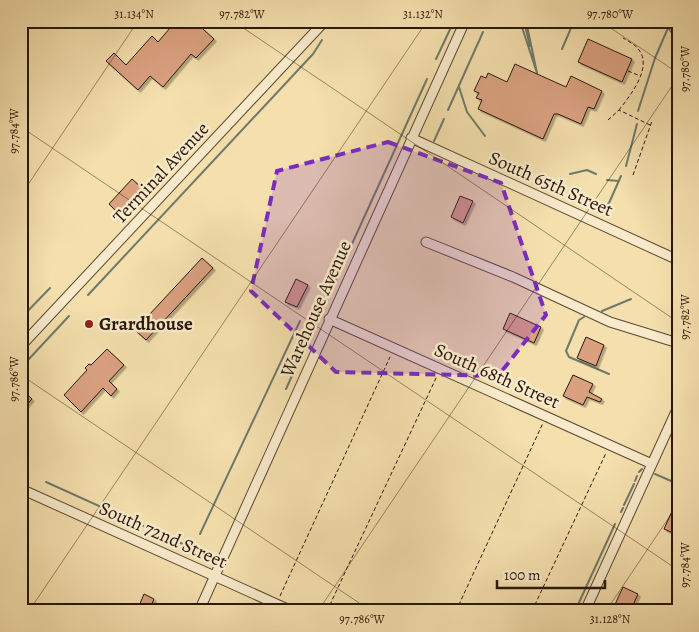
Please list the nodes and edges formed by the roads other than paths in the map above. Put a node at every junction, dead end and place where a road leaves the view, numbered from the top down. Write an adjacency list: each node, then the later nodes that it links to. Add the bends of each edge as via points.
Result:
1 (325, 21): 8 (street, Terminal Avenue)
2 (466, 21): 3 (street, Warehouse Avenue)
3 (411, 138): 5 (street, South 65th Street); 6 (street, Warehouse Avenue)
4 (426, 242): 7 (street, via 513,277 610,322)
5 (678, 260)
6 (329, 319): 10 (street, South 68th Street); 12 (street, Warehouse Avenue)
7 (678, 343)
8 (21, 346)
9 (678, 407): 10 (street)
10 (652, 464): 15 (street)
11 (21, 489): 12 (street, South 72nd Street)
12 (213, 576): 13 (street, Warehouse Avenue); 14 (street, South 72nd Street)
13 (198, 611)
14 (292, 611)
15 (585, 611)

